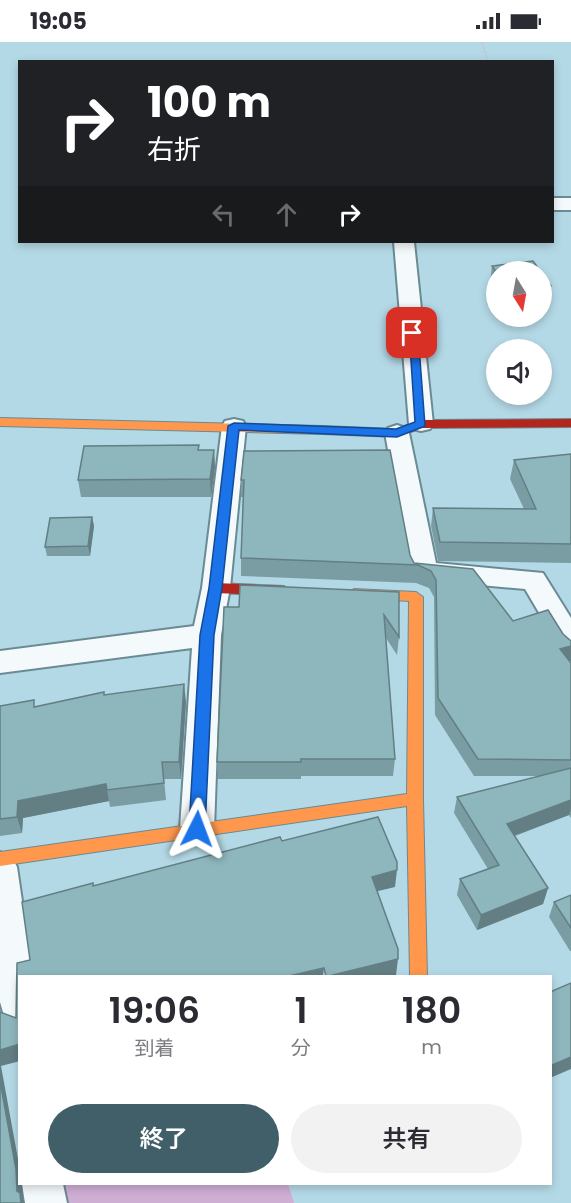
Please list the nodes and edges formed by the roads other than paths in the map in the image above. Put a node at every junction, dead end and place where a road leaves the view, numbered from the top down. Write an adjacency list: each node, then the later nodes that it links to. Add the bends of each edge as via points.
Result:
1 (554, 204): 2 (street)
2 (571, 204)
3 (404, 243): 7 (street)
4 (0, 422): 6 (street)
5 (571, 423): 7 (street)
6 (234, 426): 7 (street); 8 (street)
7 (409, 428): 12 (street, via 424,572 533,580)
8 (216, 588): 9 (street); 11 (street)
9 (298, 591)
10 (345, 593): 14 (street, via 416,597)
11 (207, 635): 13 (street); 15 (street)
12 (571, 642)
13 (0, 662)
14 (415, 799): 15 (street); 18 (street)
15 (197, 829): 16 (street)
16 (0, 859)
17 (0, 867): 19 (street)
18 (419, 975)
19 (18, 998)
20 (43, 1185): 21 (street)
21 (46, 1203)

